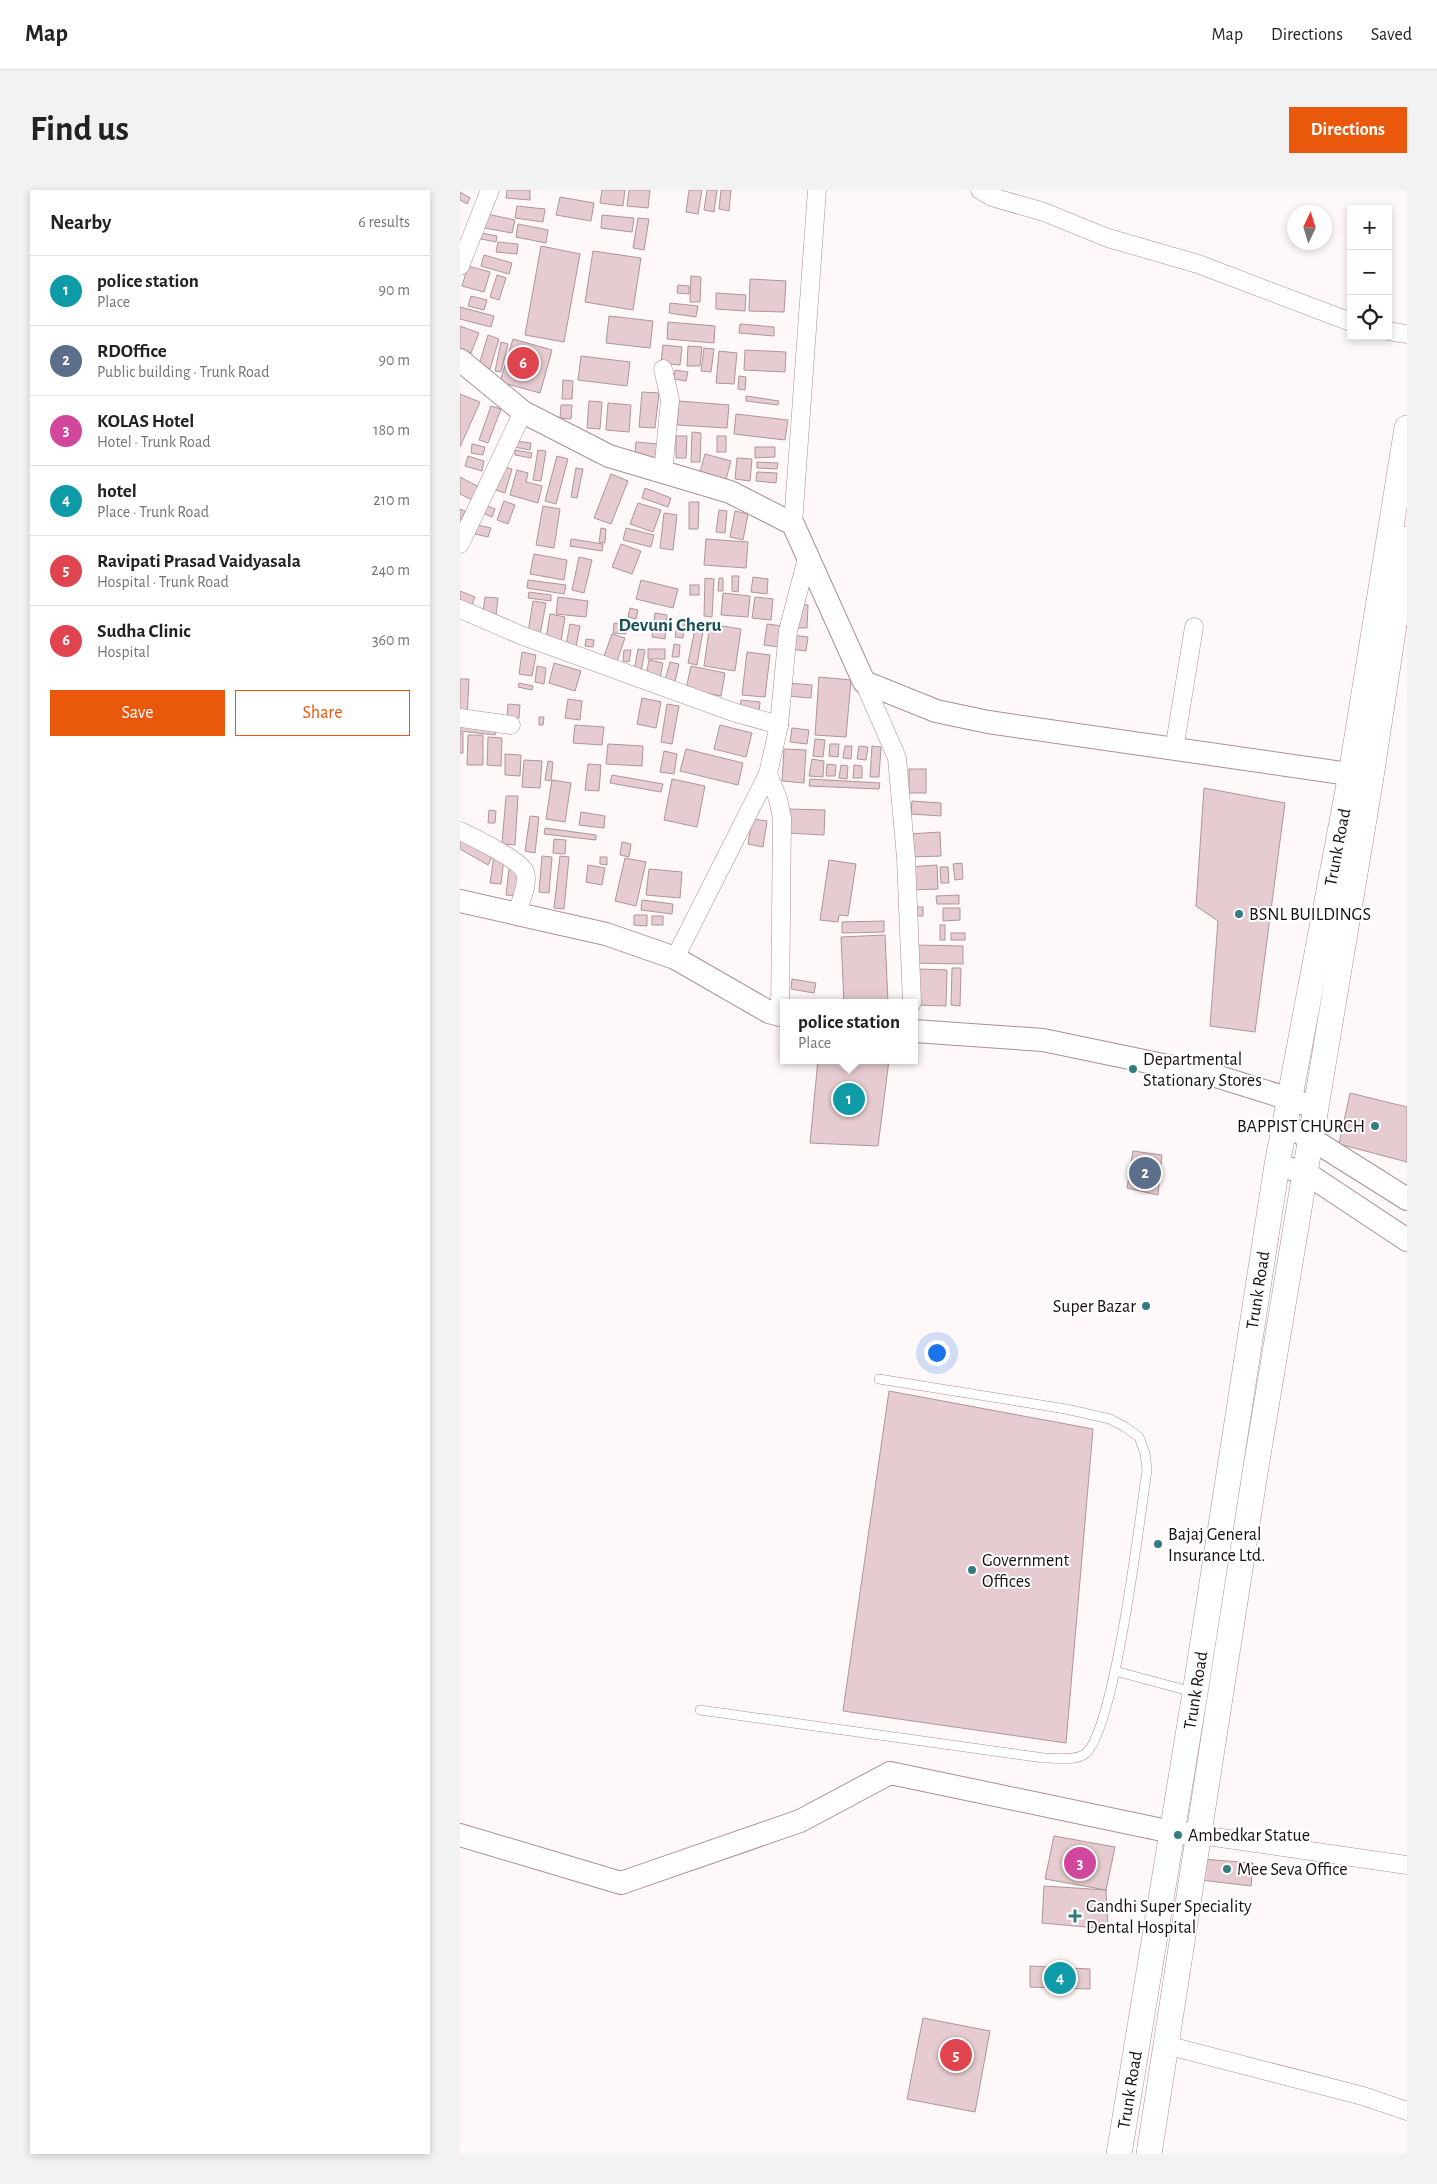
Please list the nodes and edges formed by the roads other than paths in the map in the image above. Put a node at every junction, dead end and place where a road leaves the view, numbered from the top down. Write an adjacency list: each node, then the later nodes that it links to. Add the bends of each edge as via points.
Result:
1 (490, 190): 4 (street)
2 (816, 190): 13 (street)
3 (980, 190): 5 (street, via 1108,238 1198,264)
4 (460, 266)
5 (1347, 320)
6 (1392, 332): 7 (street)
7 (1407, 334)
8 (460, 360): 10 (street)
9 (663, 369): 12 (street, via 670,400)
10 (523, 412): 12 (street, via 609,456); 15 (street)
11 (1407, 428): 25 (main road, Trunk Road)
12 (663, 472): 13 (street, via 730,492)
13 (793, 524): 16 (street)
14 (1407, 538): 25 (main road)
15 (460, 544)
16 (807, 558): 19 (street); 22 (street, via 788,631)
17 (460, 609): 22 (street, via 596,663)
18 (1194, 627): 23 (street)
19 (864, 682): 23 (street, via 945,713); 31 (street, via 897,758 906,858)
20 (460, 718): 21 (street)
21 (511, 725)
22 (779, 725): 24 (street)
23 (1174, 750): 25 (street)
24 (768, 774): 29 (street); 30 (street, via 782,818)
25 (1361, 775): 34 (main road, Trunk Road); 35 (main road)
26 (460, 831): 28 (street, via 521,866 525,878)
27 (460, 901): 28 (street)
28 (517, 914): 29 (street, via 606,934)
29 (675, 958): 32 (street, via 769,1012)
30 (782, 999)
31 (912, 999)
32 (780, 1015)
33 (918, 1031): 34 (street, via 1043,1040 1216,1076)
34 (1288, 1100): 35 (street); 36 (main road, Trunk Road)
35 (1315, 1107): 37 (main road)
36 (1284, 1125): 37 (street); 38 (main road, Trunk Road)
37 (1310, 1138): 39 (main road); 40 (street)
38 (1277, 1165): 39 (street); 44 (main road, Trunk Road)
39 (1306, 1173): 41 (street); 48 (main road, via 1255,1473)
40 (1407, 1199)
41 (1407, 1240)
42 (879, 1379): 43 (lane, via 1066,1409 1110,1419 1138,1437 1145,1453 1147,1470)
43 (1115, 1671): 44 (lane); 45 (lane, via 1095,1742 1085,1754 1064,1759)
44 (1195, 1693): 46 (main road, Trunk Road)
45 (700, 1710)
46 (1172, 1832): 47 (street, via 890,1773 800,1822 621,1883); 48 (street); 52 (main road, Trunk Road)
47 (460, 1835)
48 (1200, 1835): 49 (street); 50 (main road)
49 (1407, 1865)
50 (1166, 2045): 51 (street, via 1363,2096); 53 (main road)
51 (1407, 2111)
52 (1119, 2154)
53 (1149, 2154)

